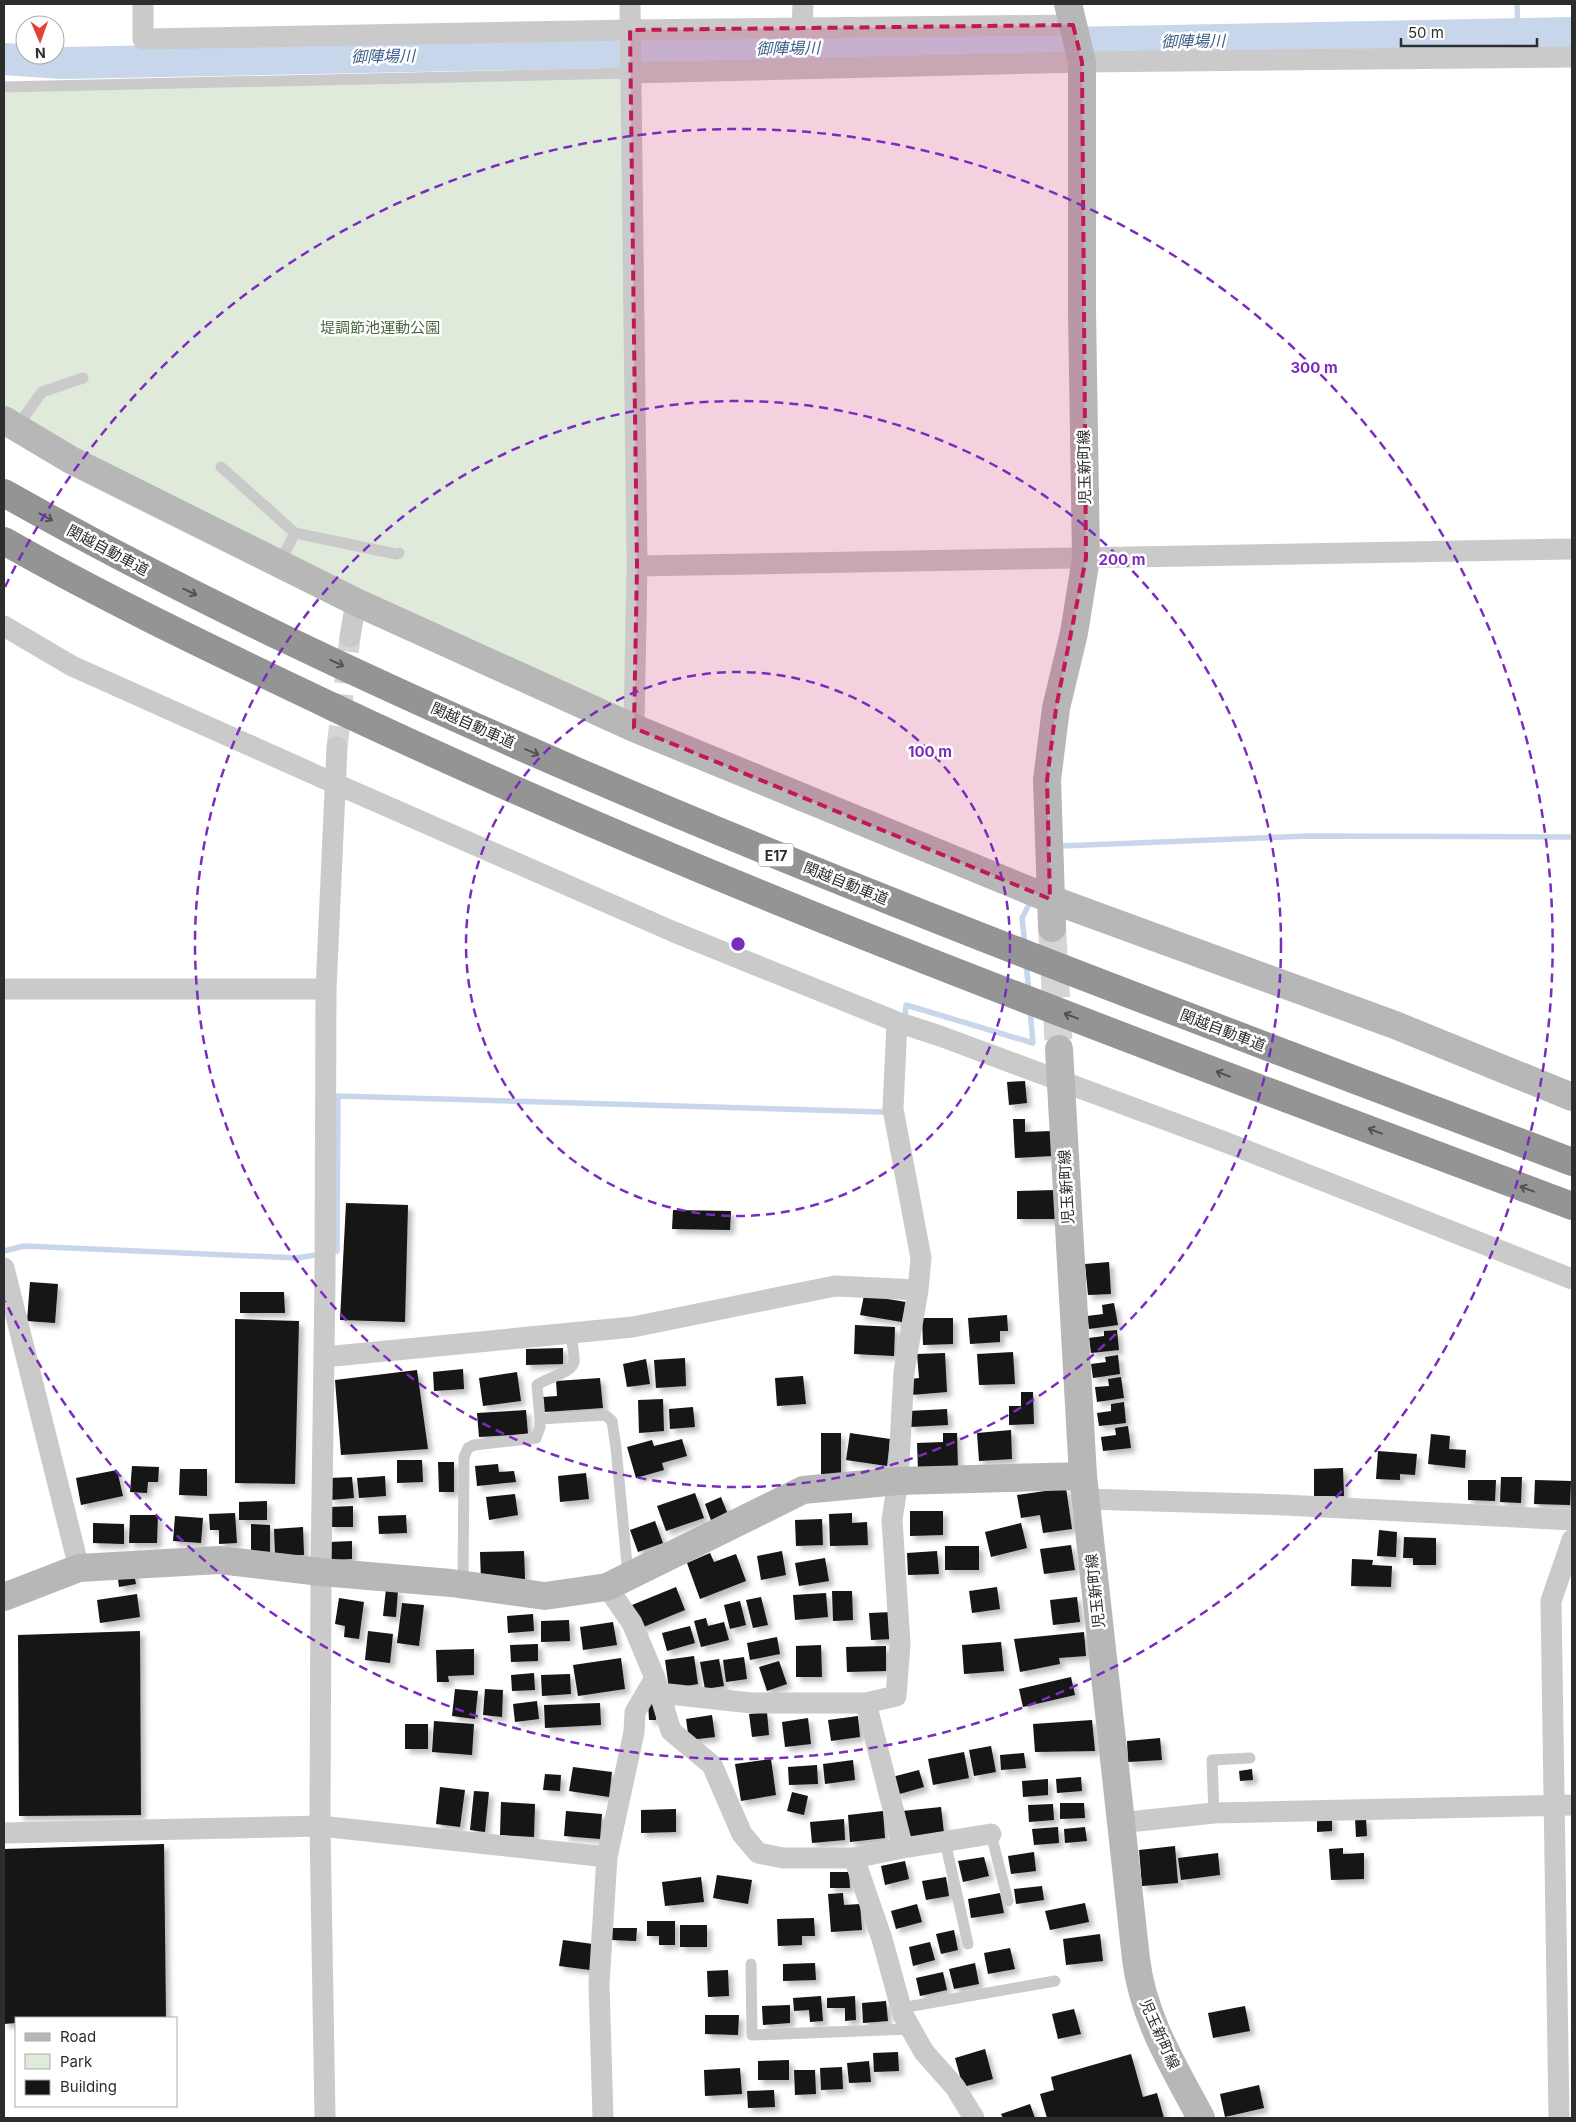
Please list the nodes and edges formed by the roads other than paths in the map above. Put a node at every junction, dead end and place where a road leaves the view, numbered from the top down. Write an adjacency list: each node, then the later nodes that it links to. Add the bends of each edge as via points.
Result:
1 (142, 4): 6 (street, via 143,39)
2 (630, 4): 6 (street)
3 (803, 4): 5 (street)
4 (1070, 14): 5 (street); 8 (street, 児玉新町線)
5 (802, 28): 6 (street)
6 (630, 34): 9 (street)
7 (1572, 57): 8 (street)
8 (1082, 62): 9 (street); 19 (street, 児玉新町線)
9 (631, 70): 10 (lane); 21 (street)
10 (4, 87)
11 (83, 378): 12 (lane, via 42,392)
12 (10, 424): 20 (street, via 71,460)
13 (220, 467): 15 (lane)
14 (4, 494): 36 (highway, 関越自動車道 / E17, one-way to 36, via 162,579 286,639 635,797 947,924)
15 (295, 533): 18 (lane); 20 (lane)
16 (4, 542): 37 (highway, one-way to 16, via 932,963 619,835 504,786 269,676)
17 (1572, 548): 19 (street)
18 (399, 553)
19 (1086, 558): 21 (street); 28 (street, 児玉新町線, via 1074,633 1056,708 1047,780)
20 (279, 564): 22 (street)
21 (637, 566): 25 (street)
22 (356, 602): 24 (street); 25 (street)
23 (4, 626): 27 (street, via 72,666)
24 (350, 638)
25 (634, 728): 28 (street)
26 (338, 747): 27 (street)
27 (336, 784): 31 (street); 32 (street, via 674,932)
28 (1050, 899): 29 (street, 児玉新町線); 35 (street, via 1395,1025)
29 (1052, 928)
30 (4, 989): 31 (street)
31 (326, 990): 42 (street)
32 (897, 1022): 34 (street); 40 (street, via 893,1109 921,1258)
33 (1059, 1049): 34 (street, 児玉新町線)
34 (1061, 1081): 39 (street); 45 (street, 児玉新町線)
35 (1572, 1097)
36 (1572, 1162)
37 (1572, 1206)
38 (4, 1268): 48 (street)
39 (1572, 1279)
40 (918, 1290): 41 (street, via 835,1286 633,1327); 44 (street, via 904,1372)
41 (571, 1333): 42 (street); 43 (lane, via 574,1363 569,1370 536,1385)
42 (324, 1357): 50 (street)
43 (540, 1419): 51 (lane, via 606,1415 612,1421); 52 (lane, via 536,1438 468,1448 464,1457)
44 (898, 1481): 45 (street); 51 (street, via 803,1490); 55 (street, via 892,1520 900,1644 896,1696)
45 (1084, 1487): 46 (street, via 1285,1505); 59 (street, 児玉新町線)
46 (1572, 1520)
47 (1572, 1540): 49 (street)
48 (79, 1568): 50 (street, via 219,1560); 53 (street)
49 (1567, 1571): 57 (street, via 1551,1601)
50 (321, 1572): 52 (street); 60 (street)
51 (618, 1582): 52 (street, via 545,1596); 54 (street)
52 (463, 1585)
53 (4, 1597)
54 (657, 1685): 55 (street, via 752,1703); 65 (street, via 635,1712 634,1732); 66 (street, via 671,1731 712,1765 742,1834 758,1852 783,1858)
55 (866, 1703): 64 (street)
56 (1250, 1758): 58 (lane, via 1212,1760)
57 (1564, 1805): 58 (street); 77 (street)
58 (1214, 1813): 59 (street)
59 (1119, 1823): 76 (street, 児玉新町線, via 1143,1996 1164,2049)
60 (320, 1826): 61 (street); 65 (street); 73 (street)
61 (4, 1833)
62 (991, 1834): 63 (street); 67 (lane)
63 (945, 1841): 64 (street); 68 (lane)
64 (903, 1848): 66 (street)
65 (607, 1857): 74 (street, via 600,1984)
66 (854, 1858): 71 (street, via 882,1939)
67 (1008, 1901)
68 (968, 1944)
69 (751, 1964): 72 (lane, via 752,2035)
70 (1055, 1981): 71 (lane)
71 (901, 2008): 72 (street)
72 (911, 2029): 75 (street, via 924,2052 955,2087)
73 (326, 2118)
74 (603, 2118)
75 (974, 2118)
76 (1201, 2118)
77 (1558, 2118)

